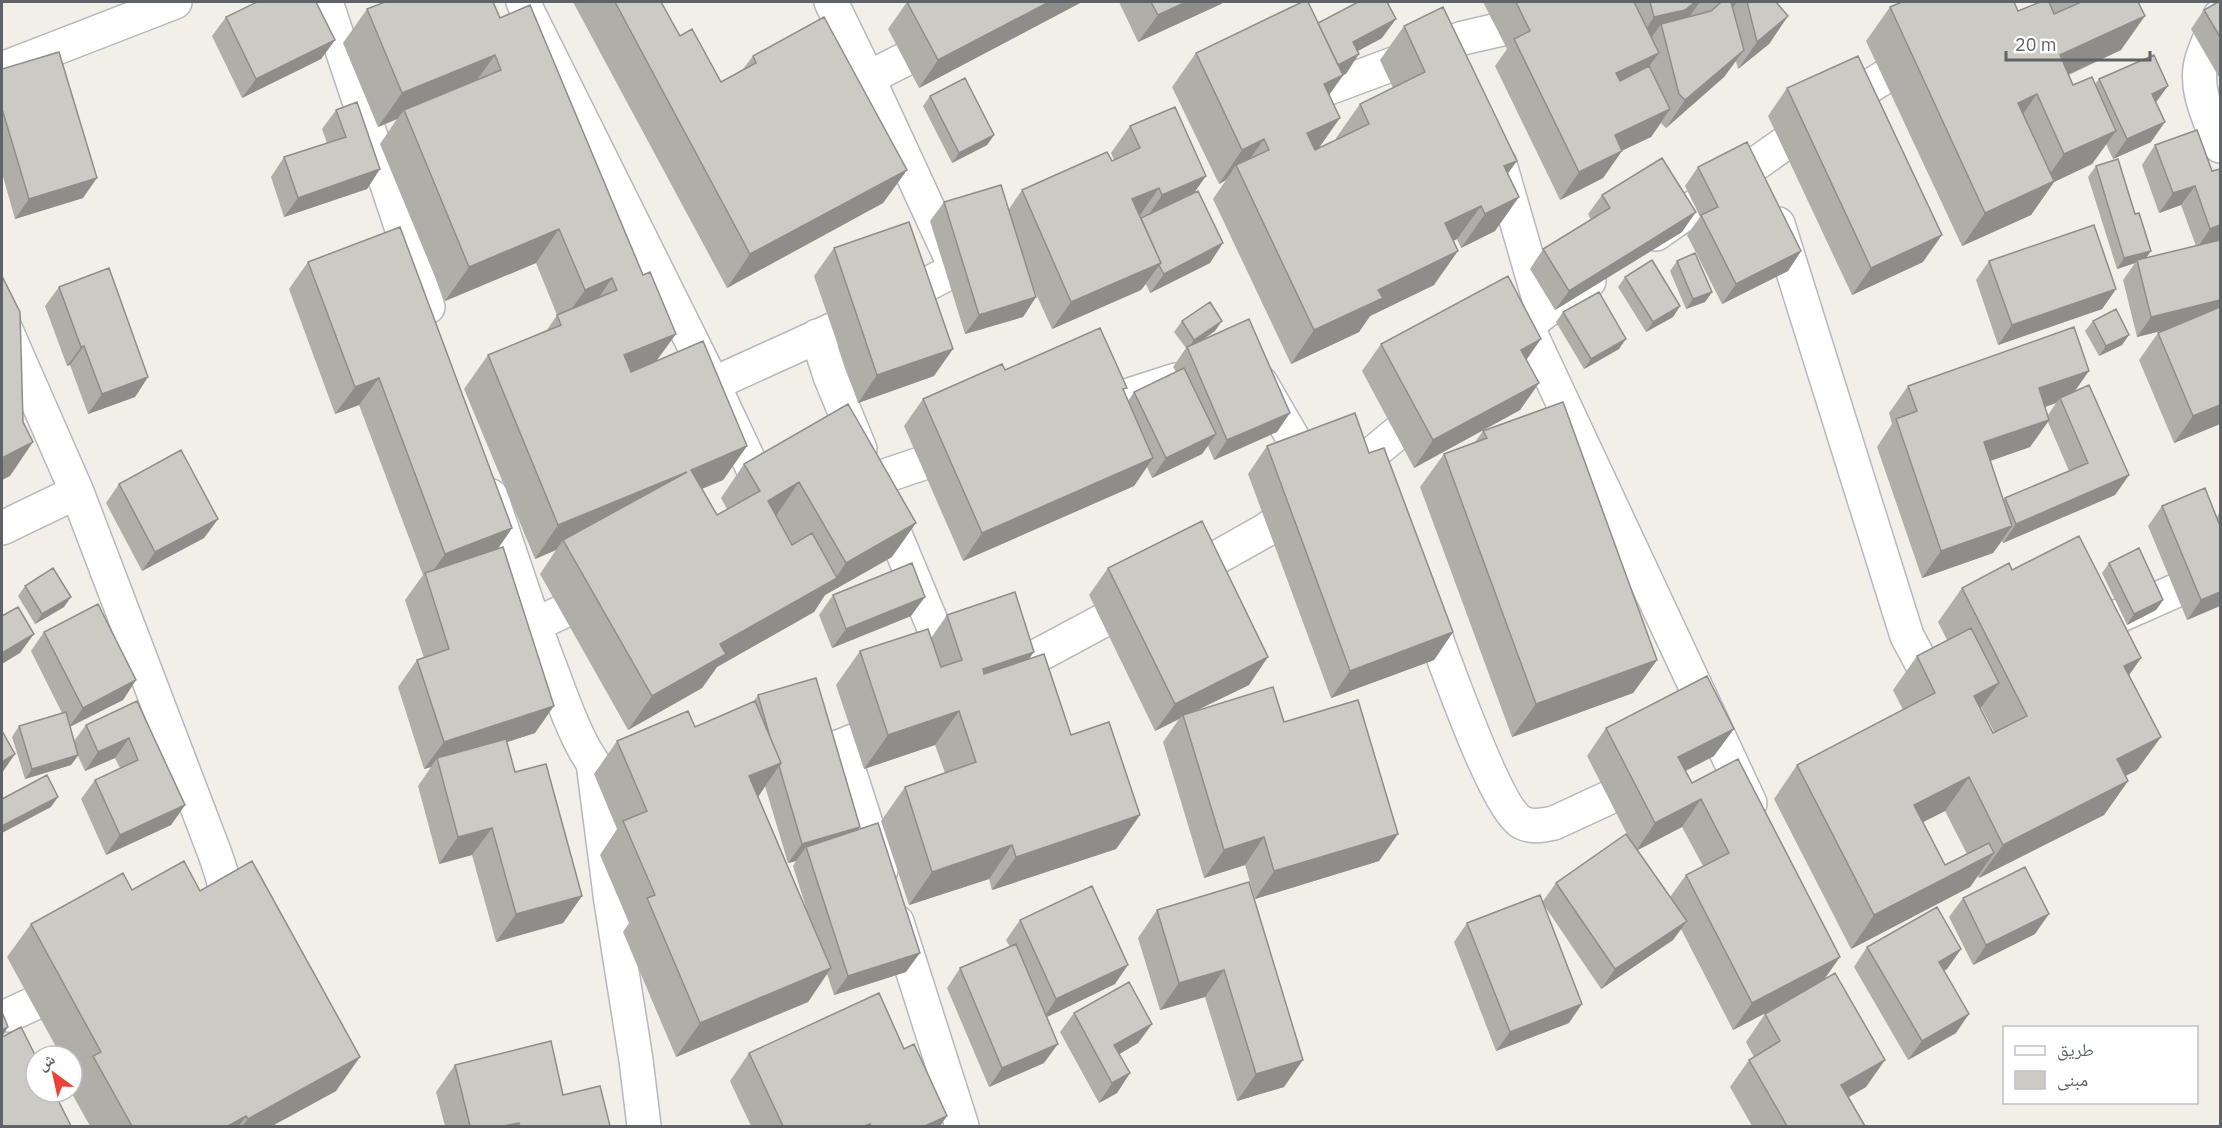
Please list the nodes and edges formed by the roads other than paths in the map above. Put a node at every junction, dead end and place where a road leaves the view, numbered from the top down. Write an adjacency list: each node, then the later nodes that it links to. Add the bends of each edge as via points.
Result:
1 (175, 2): 9 (street)
2 (326, 2): 19 (street)
3 (523, 2): 21 (street)
4 (831, 2): 10 (street)
5 (1018, 2): 10 (street)
6 (1618, 2): 11 (street)
7 (2220, 16): 13 (street, via 2201,60 2200,81)
8 (1944, 39): 14 (street)
9 (2, 69)
10 (868, 78): 16 (street)
11 (1267, 111)
12 (1493, 141): 17 (street)
13 (2220, 146)
14 (1759, 162): 17 (street); 36 (street, via 1916,656 1922,664 1940,668)
15 (1017, 238): 16 (street)
16 (956, 270): 20 (street)
17 (1535, 320): 24 (street); 38 (street)
18 (2, 321): 29 (street)
19 (435, 330)
20 (817, 336): 21 (street); 26 (street)
21 (713, 384): 26 (street, via 786,512)
22 (1054, 420): 27 (street, via 1223,368 1246,369 1258,379)
23 (986, 442): 26 (street)
24 (1367, 458): 27 (street); 28 (street)
25 (481, 466): 34 (street)
26 (872, 479): 27 (street, via 957,699 1266,530)
27 (1322, 488)
28 (1380, 491)
29 (77, 492): 30 (street); 44 (street, via 225,885 224,909 213,920)
30 (2, 528)
31 (2220, 572): 35 (street)
32 (1413, 577): 38 (street, via 1487,769 1502,799 1523,823 1554,823)
33 (628, 582): 34 (street)
34 (534, 625): 40 (street, via 578,737)
35 (2096, 625)
36 (1989, 661)
37 (918, 714): 39 (street)
38 (1722, 743): 43 (street)
39 (841, 746): 41 (street); 48 (street)
40 (594, 763): 42 (street, via 613,789 631,801); 47 (street)
41 (764, 770)
42 (663, 800)
43 (1762, 828)
44 (187, 932)
45 (103, 971): 46 (street)
46 (11, 1020)
47 (644, 1126)
48 (962, 1126)

